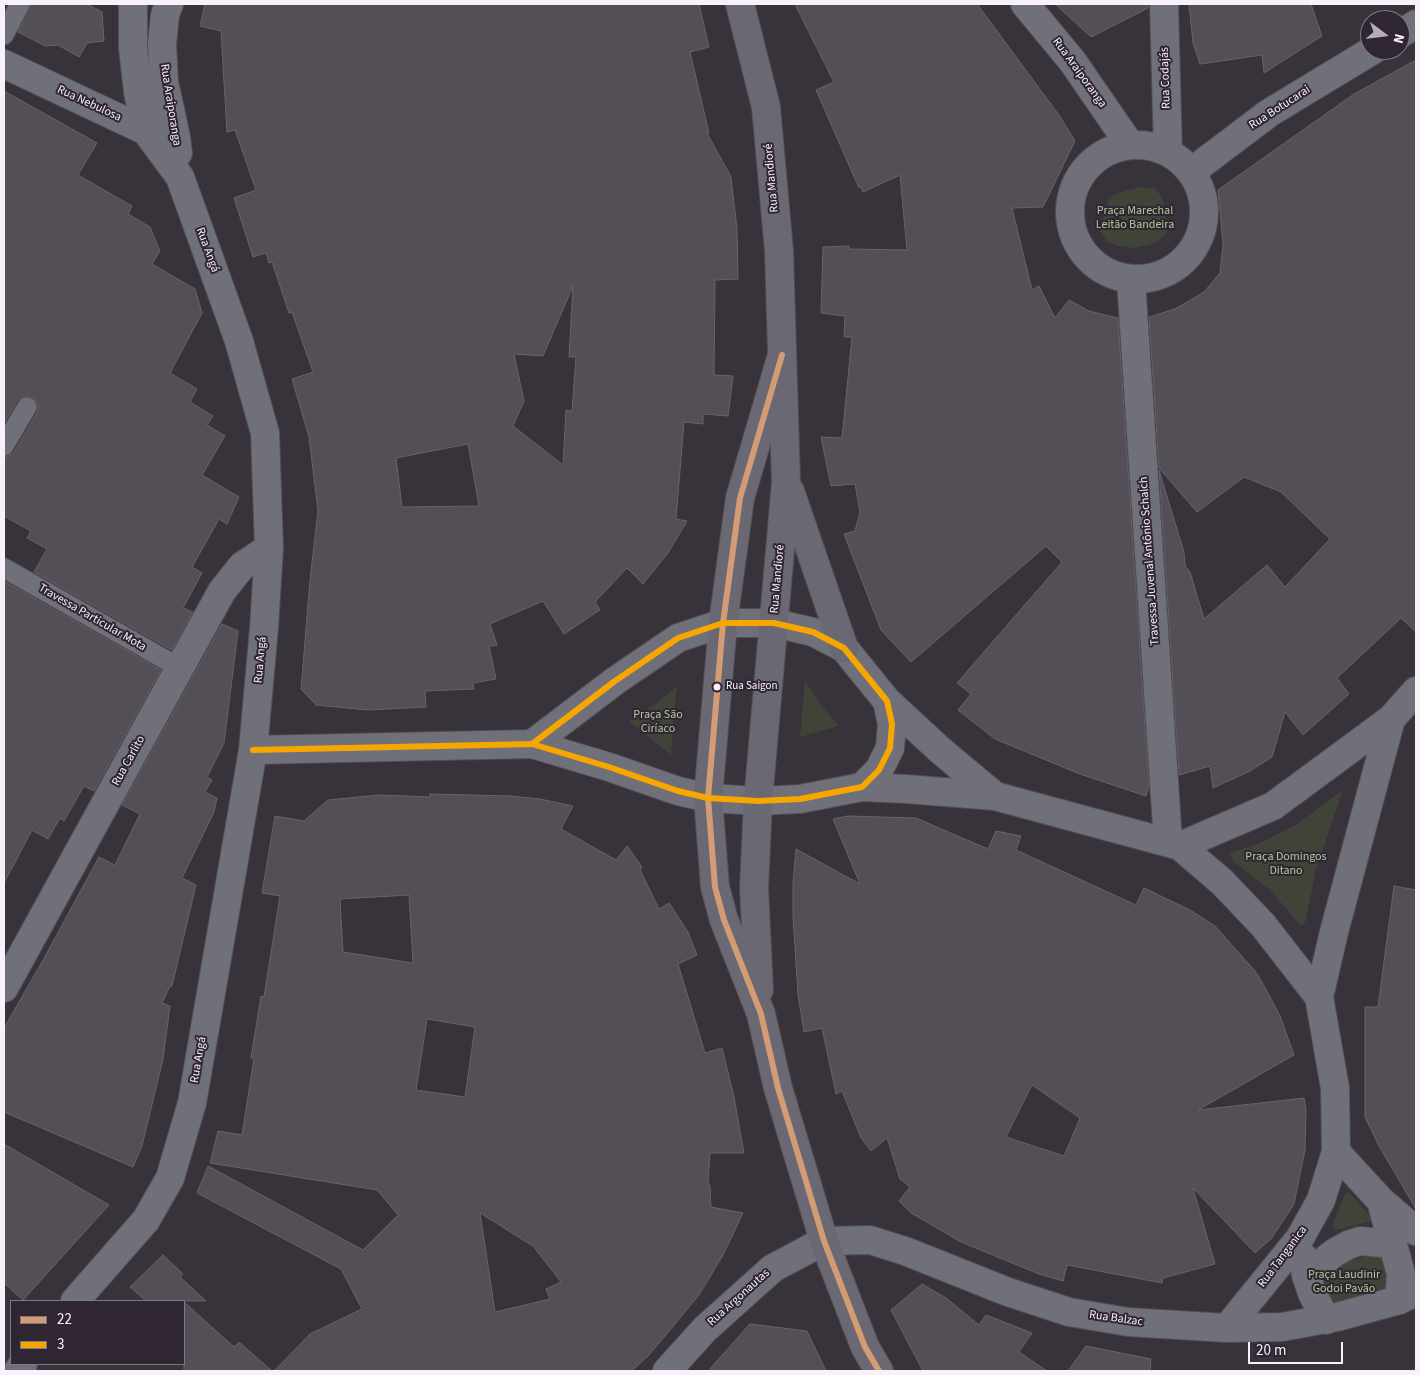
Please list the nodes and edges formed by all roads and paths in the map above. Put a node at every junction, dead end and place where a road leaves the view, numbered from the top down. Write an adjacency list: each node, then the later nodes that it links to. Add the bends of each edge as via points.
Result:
1 (20, 4): 7 (lane)
2 (133, 4): 10 (street, Rua Angá, via 133,48)
3 (168, 4): 11 (street, Rua Araiporanga, via 162,44 164,82)
4 (740, 4): 17 (street, Rua Mandioré, via 766,107 779,251)
5 (1025, 4): 12 (street, Rua Araiporanga, via 1073,62)
6 (1164, 4): 13 (street, Rua Codajás)
7 (4, 35)
8 (1360, 58): 14 (street, Rua Botucarai, via 1269,113)
9 (4, 64): 10 (street, Rua Nebulosa)
10 (146, 131): 11 (street, Rua Nebulosa); 15 (street, Rua Angá)
11 (176, 138): 15 (street, Rua Araiporanga)
12 (1130, 145): 13 (street, via 1150,146); 16 (street, via 1111,150 1094,160 1080,175 1072,193 1069,214 1072,233 1094,266 1112,276)
13 (1168, 152): 14 (street)
14 (1191, 172): 16 (street, via 1204,204 1200,238 1180,265 1165,274)
15 (180, 177): 21 (street, Rua Angá, via 239,342 265,434)
16 (1131, 280): 36 (street, Travessa Juvenal Antônio Schalch)
17 (782, 355): 20 (street, Rua Mandioré); 23 (street, Rua Mandioré, via 740,498)
18 (26, 407): 19 (lane)
19 (4, 446)
20 (786, 482): 24 (street, Rua Mandioré); 25 (street)
21 (269, 548): 26 (street, Rua Carlito, via 242,566 222,591); 31 (street, Rua Angá)
22 (4, 568): 26 (lane, Travessa Particular Mota)
23 (723, 623): 24 (street); 30 (street, via 678,638 615,680); 34 (street)
24 (774, 623): 25 (street, via 813,632); 35 (street)
25 (844, 648): 28 (street)
26 (180, 668): 37 (street, Rua Carlito)
27 (1416, 691): 29 (street)
28 (887, 701): 32 (street, via 892,724 890,748 879,770); 33 (street)
29 (1391, 719): 36 (street, via 1273,806); 38 (street)
30 (532, 744): 31 (street); 34 (street)
31 (253, 750): 48 (street, Rua Angá, via 192,1103 170,1178 146,1220)
32 (862, 787): 33 (street); 35 (street, via 800,799)
33 (995, 796): 36 (street)
34 (708, 798): 35 (street); 39 (street, via 715,887 724,920)
35 (758, 801): 39 (street, via 754,888)
36 (1174, 844): 38 (street, via 1222,882 1263,925)
37 (4, 988)
38 (1319, 997): 40 (street, Rua Tanganica, via 1335,1088)
39 (760, 1014): 44 (street, via 778,1088)
40 (1336, 1152): 41 (street); 43 (street, Rua Tanganica, via 1320,1200)
41 (1381, 1201): 42 (street); 45 (street)
42 (1416, 1231)
43 (1300, 1238): 46 (street); 50 (street, Rua Tanganica)
44 (824, 1241): 50 (street, Rua Balzac, via 870,1240 1069,1312 1128,1322); 51 (street, Rua Argonautas, via 774,1268 705,1329); 52 (street, via 865,1347)
45 (1393, 1244): 46 (street, via 1360,1242 1348,1245); 47 (street)
46 (1306, 1275): 49 (street)
47 (1407, 1296): 49 (street, Rua Balzac)
48 (76, 1300)
49 (1326, 1320): 50 (street, Rua Balzac, via 1282,1327)
50 (1227, 1328)
51 (667, 1371)
52 (879, 1371)

